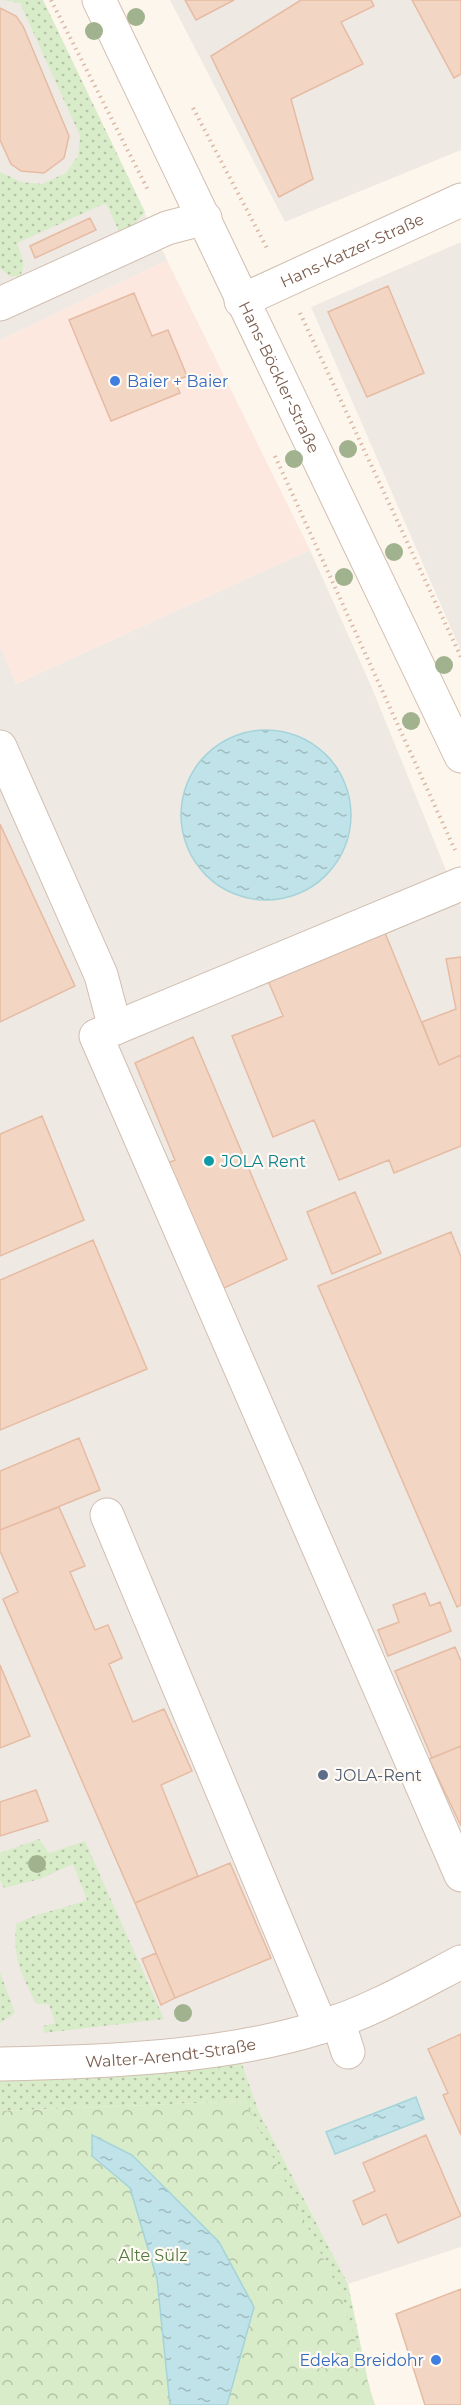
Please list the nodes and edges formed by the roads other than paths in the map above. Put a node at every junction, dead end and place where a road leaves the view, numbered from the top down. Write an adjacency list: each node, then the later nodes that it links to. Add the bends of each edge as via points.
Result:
1 (99, 0): 3 (street, Hans-Böckler-Straße)
2 (461, 200): 4 (street, Hans-Katzer-Straße)
3 (205, 218): 4 (street, Hans-Böckler-Straße); 5 (street, via 167,228)
4 (241, 300): 7 (street, Hans-Böckler-Straße)
5 (0, 304)
6 (0, 747): 9 (street, via 101,975)
7 (461, 756)
8 (459, 870): 9 (street)
9 (105, 1032): 11 (street)
10 (107, 1515): 13 (street)
11 (461, 1875)
12 (461, 1962): 13 (street, Walter-Arendt-Straße, via 380,2005)
13 (330, 2024): 14 (street); 15 (street, Walter-Arendt-Straße, via 268,2040 204,2050)
14 (348, 2052)
15 (0, 2064)

